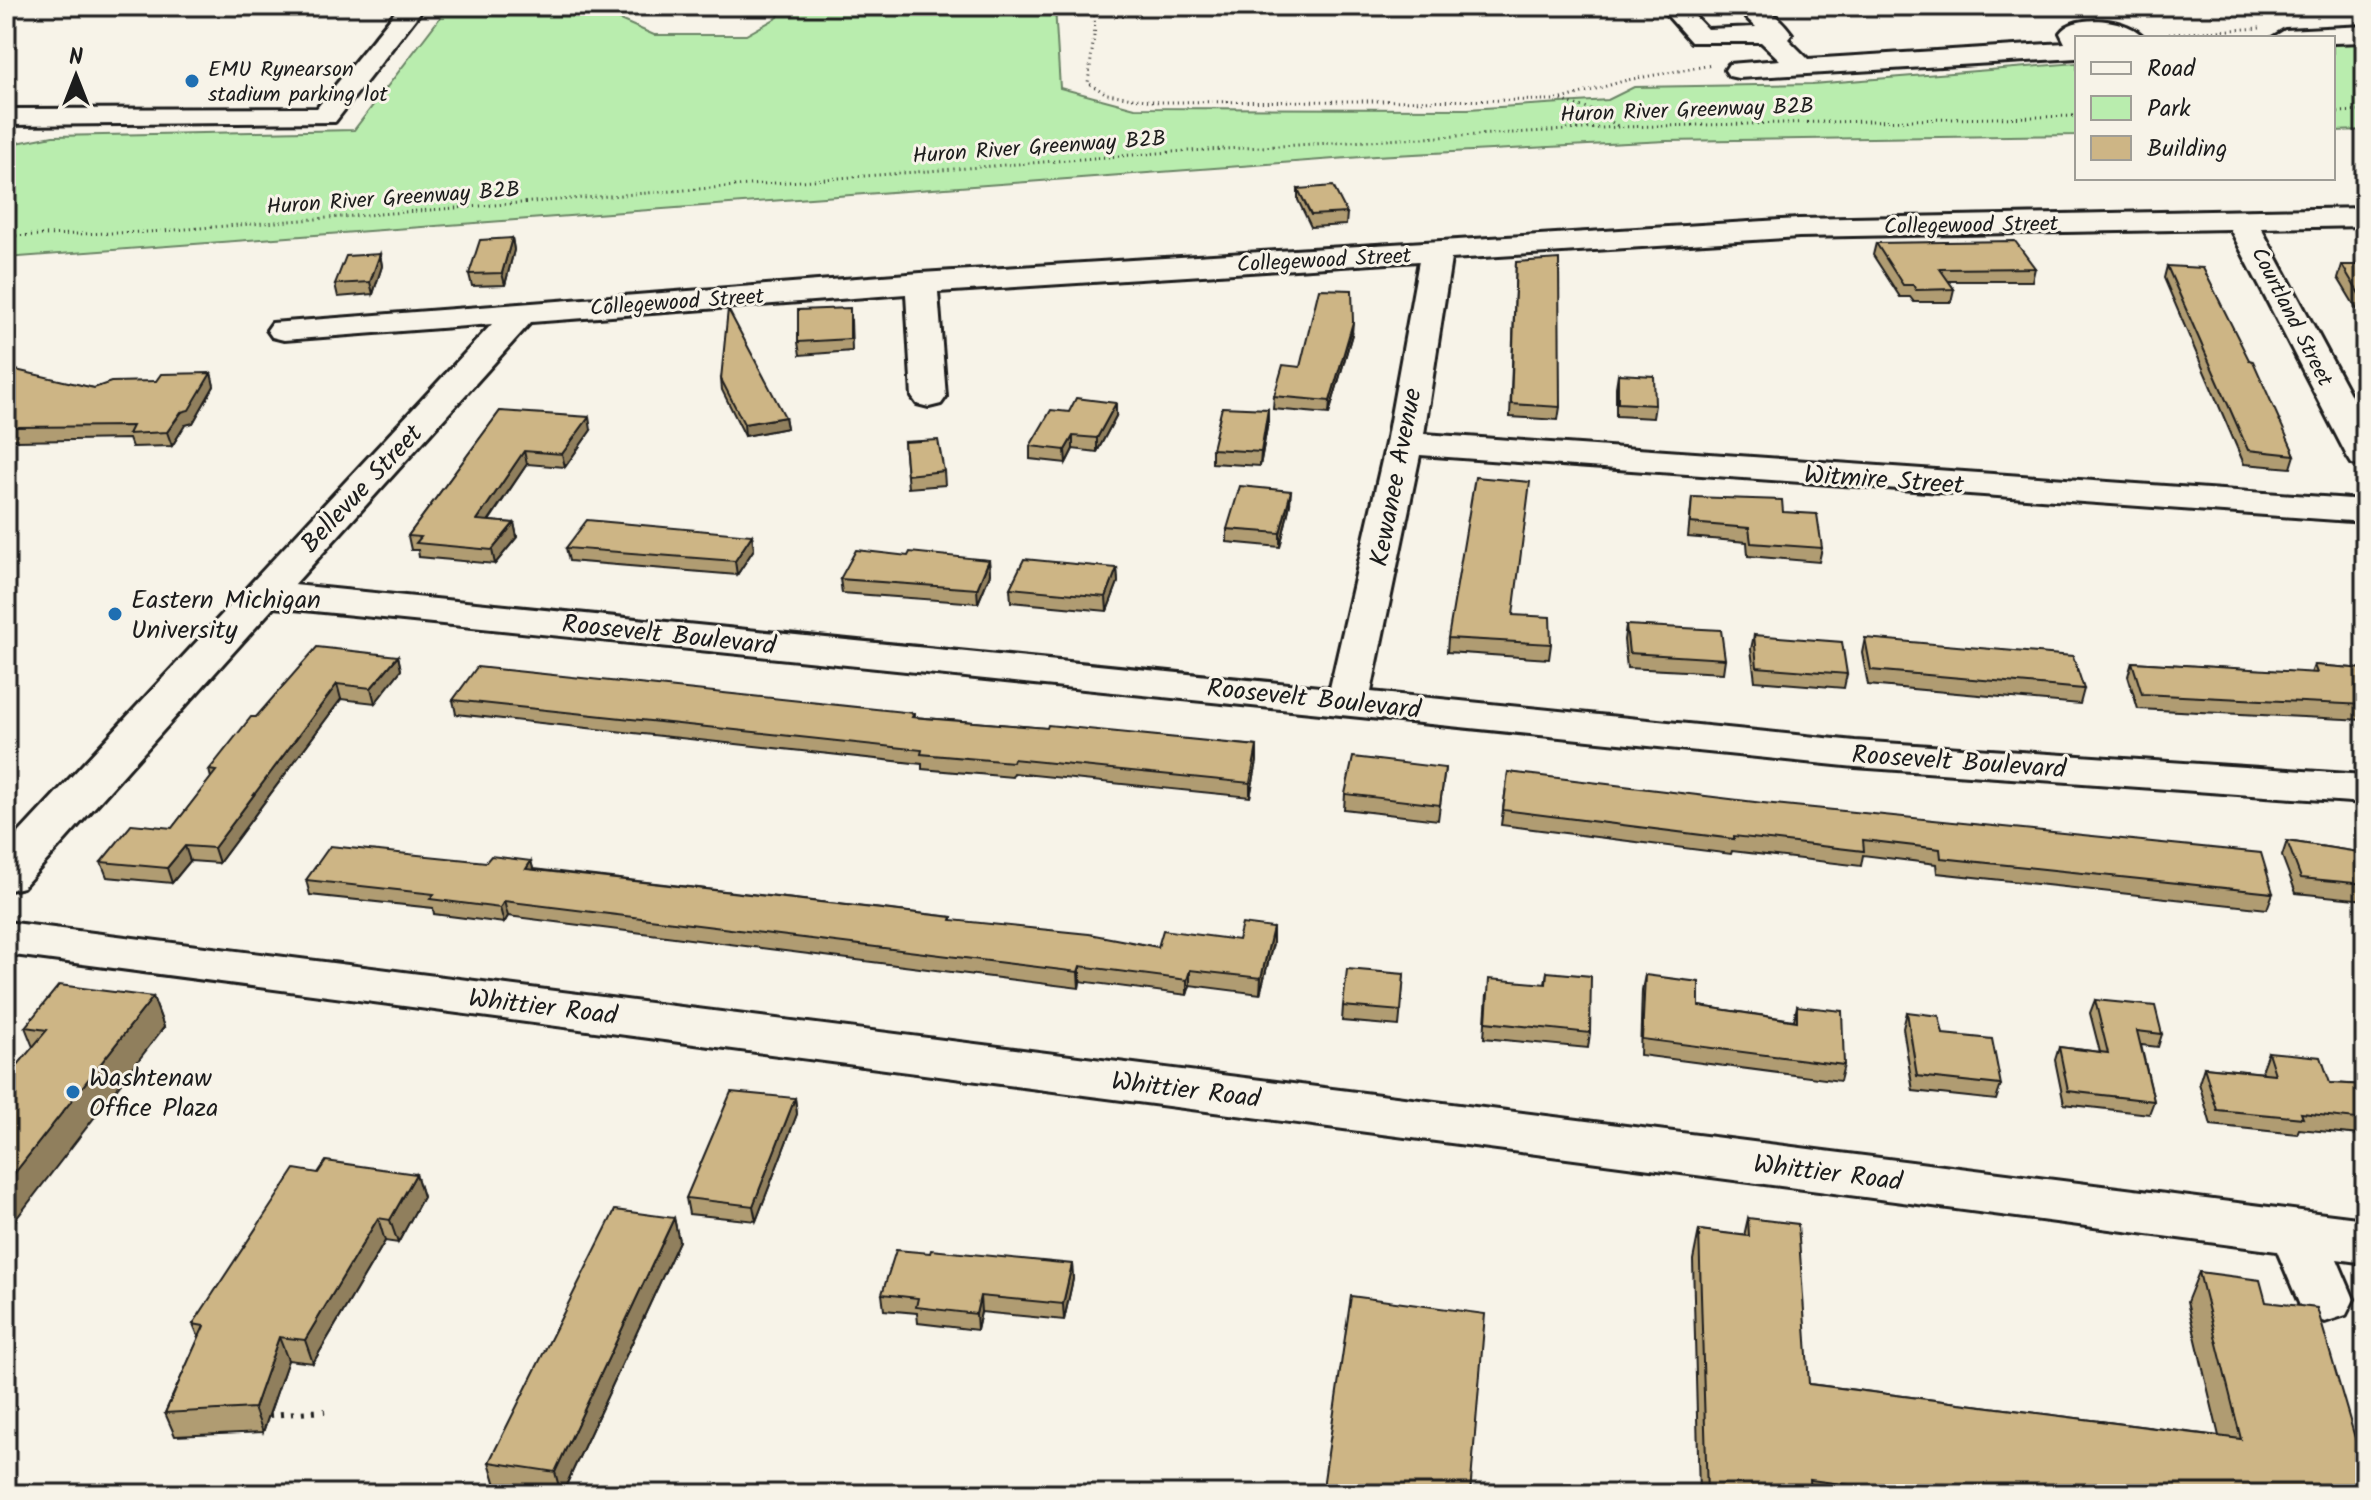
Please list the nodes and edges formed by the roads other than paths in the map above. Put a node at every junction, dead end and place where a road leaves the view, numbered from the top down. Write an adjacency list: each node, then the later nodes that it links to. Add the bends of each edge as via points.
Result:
1 (413, 6): 12 (street, via 325,116)
2 (1671, 6): 5 (street, via 1700,37)
3 (1746, 6): 5 (street, via 1779,34)
4 (2276, 33): 6 (street)
5 (1767, 34): 10 (street)
6 (2365, 34)
7 (2128, 36): 8 (street, via 2079,29)
8 (2075, 37)
9 (2075, 50): 10 (street)
10 (1802, 67): 11 (street)
11 (1738, 70)
12 (6, 117)
13 (2365, 217): 14 (street, Collegewood Street)
14 (2241, 220): 15 (street, Collegewood Street, via 1799,228); 21 (street, Courtland Street)
15 (1436, 253): 16 (street, Collegewood Street); 20 (street, Kewanee Avenue)
16 (921, 283): 17 (street, Collegewood Street); 19 (street)
17 (522, 312): 18 (street, Collegewood Street); 23 (street, Bellevue Street)
18 (284, 330)
19 (929, 397)
20 (1404, 443): 22 (street, Witmire Street); 24 (street, Kewanee Avenue)
21 (2365, 456)
22 (2365, 511)
23 (263, 594): 24 (street, Roosevelt Boulevard); 26 (street, Bellevue Street)
24 (1348, 701): 25 (street, Roosevelt Boulevard, via 1855,754)
25 (2365, 789)
26 (6, 876)
27 (6, 938): 28 (street, Whittier Road)
28 (2297, 1232): 29 (street, Whittier Road); 30 (street)
29 (2365, 1241)
30 (2325, 1299)

